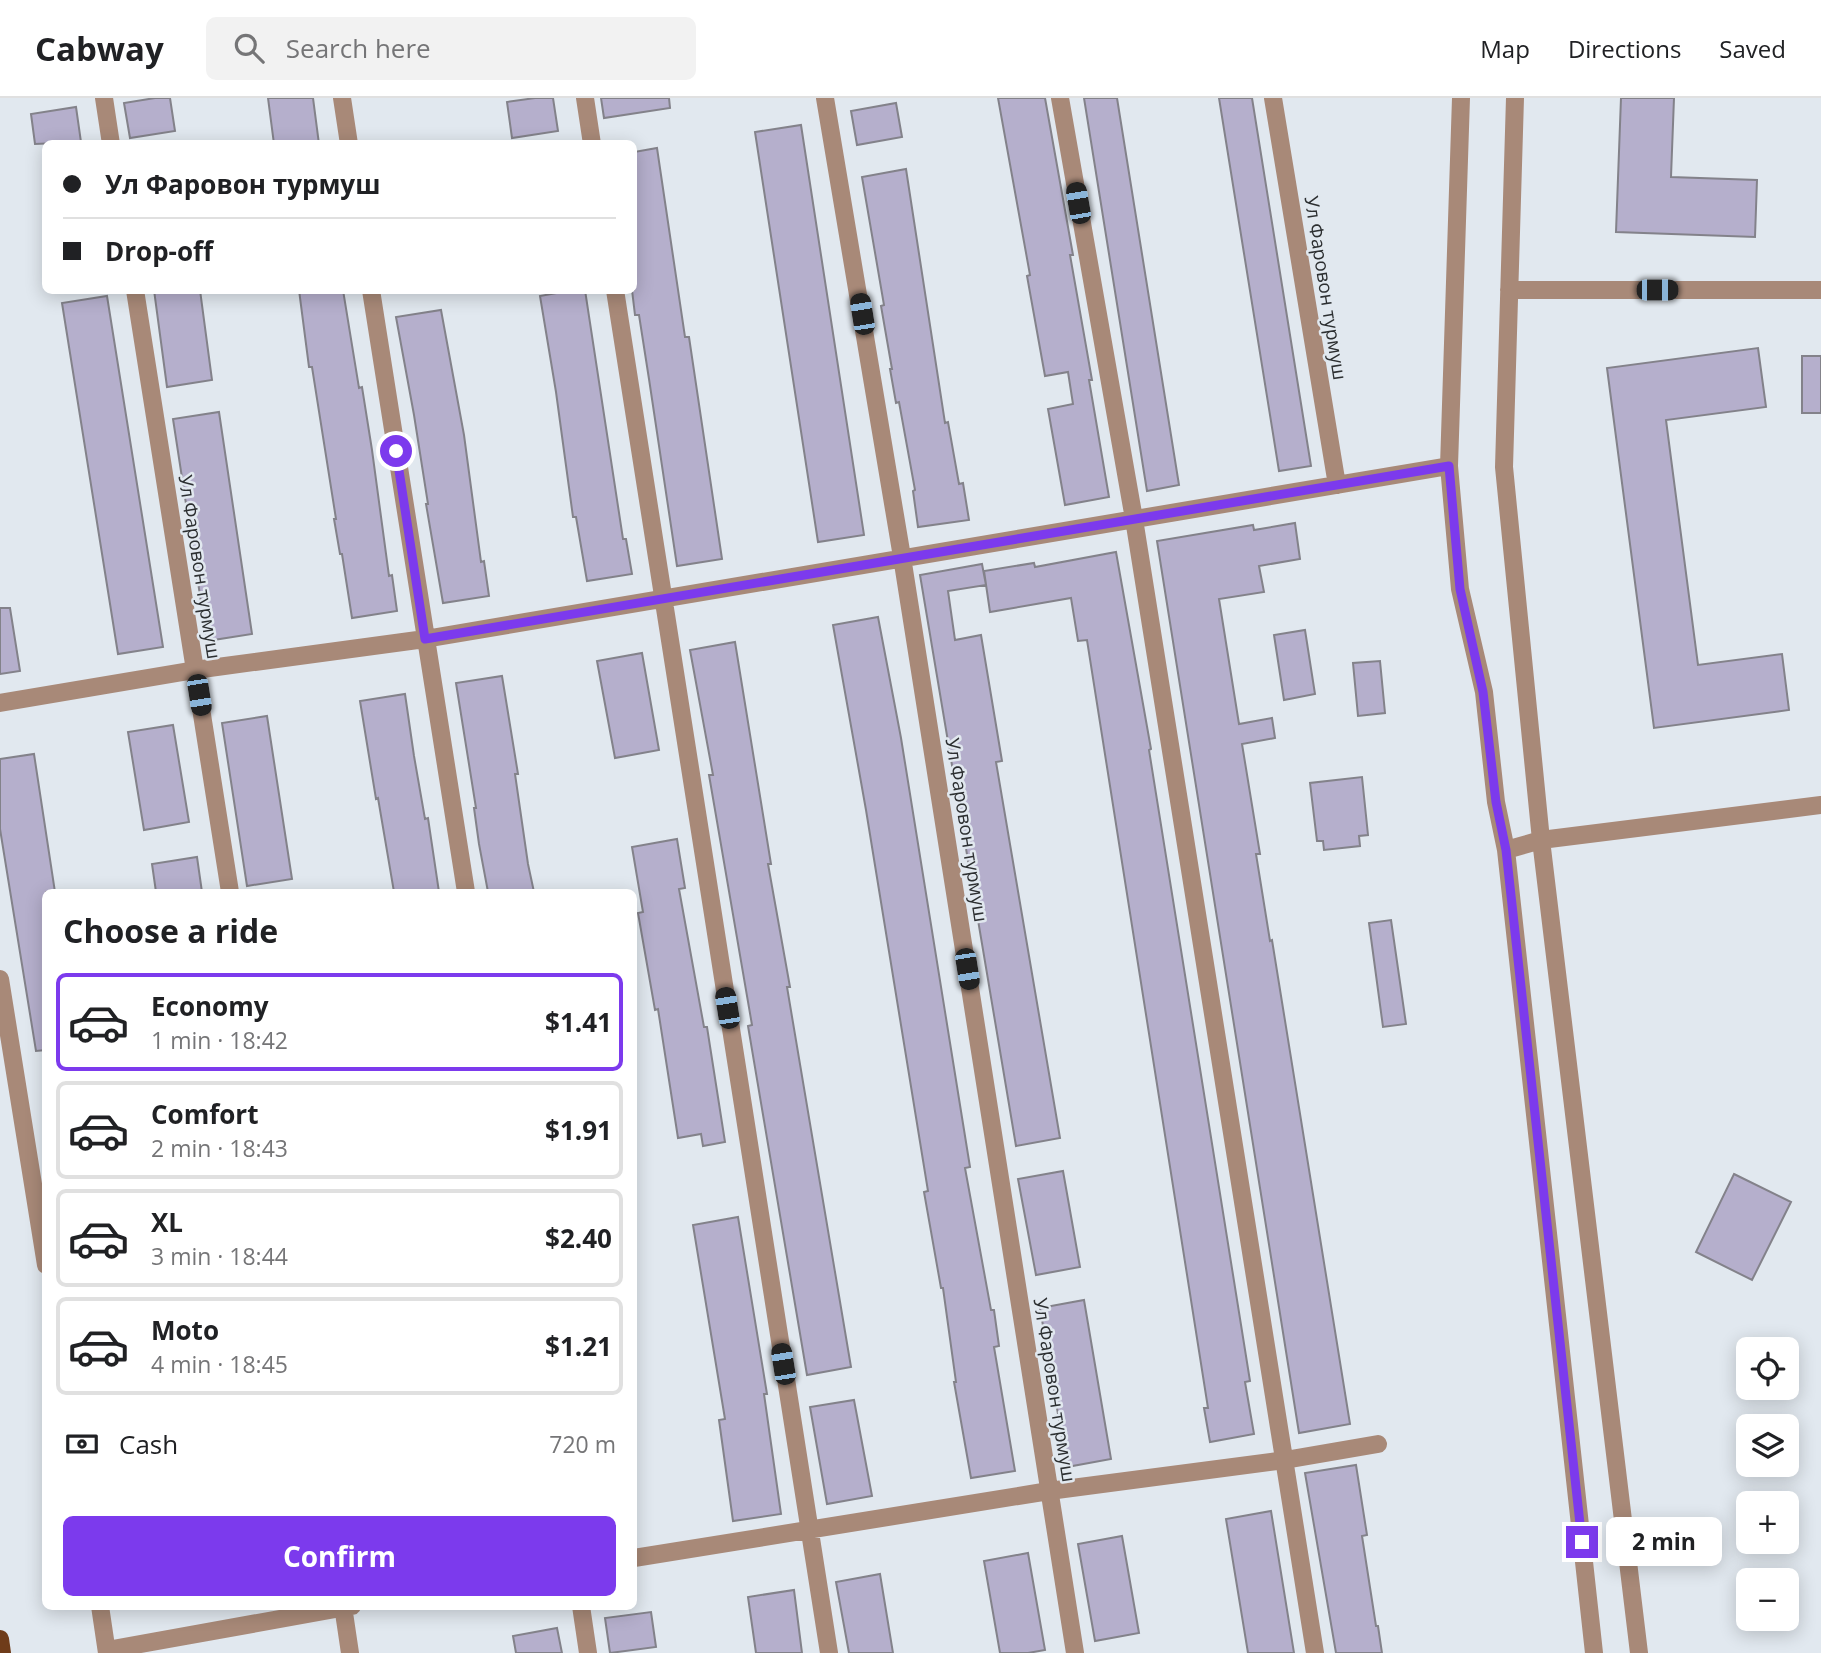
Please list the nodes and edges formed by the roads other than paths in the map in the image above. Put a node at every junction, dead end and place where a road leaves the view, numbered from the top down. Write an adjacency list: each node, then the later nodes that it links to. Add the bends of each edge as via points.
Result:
1 (104, 98): 9 (street)
2 (342, 98): 10 (street)
3 (585, 98): 11 (street)
4 (825, 98): 20 (street, Ул Фаровон турмуш)
5 (1060, 98): 19 (street)
6 (1273, 98): 18 (street, Ул Фаровон турмуш)
7 (1461, 98): 17 (street)
8 (1515, 98): 12 (street)
9 (110, 140)
10 (348, 140)
11 (591, 140)
12 (1509, 290): 13 (street); 26 (street, via 1504,467)
13 (1821, 290)
14 (136, 294): 23 (street, Ул Фаровон турмуш)
15 (372, 294): 22 (street)
16 (616, 294): 21 (street)
17 (1449, 466): 18 (street); 27 (street, via 1460,589 1483,692)
18 (1337, 485): 19 (street)
19 (1134, 519): 20 (street); 33 (street)
20 (902, 557): 21 (street); 34 (street, Ул Фаровон турмуш)
21 (662, 597): 22 (street); 35 (street)
22 (425, 639): 23 (street); 29 (street)
23 (195, 670): 24 (street); 28 (street, Ул Фаровон турмуш)
24 (0, 703)
25 (1821, 805): 26 (street)
26 (1542, 841): 27 (street); 50 (street)
27 (1506, 850): 49 (street)
28 (230, 889)
29 (466, 889)
30 (0, 979): 31 (street)
31 (42, 1240)
32 (1378, 1444): 33 (street)
33 (1284, 1460): 34 (street); 48 (street)
34 (1049, 1491): 35 (street); 47 (street, Ул Фаровон турмуш)
35 (809, 1529): 36 (street); 46 (street)
36 (637, 1558)
37 (101, 1610): 42 (street)
38 (330, 1610): 42 (street)
39 (346, 1610): 44 (street)
40 (582, 1610): 45 (street)
41 (0, 1639): 43 (main road)
42 (107, 1652)
43 (2, 1653)
44 (351, 1653)
45 (588, 1653)
46 (829, 1653)
47 (1075, 1653)
48 (1315, 1653)
49 (1594, 1653)
50 (1639, 1653)

